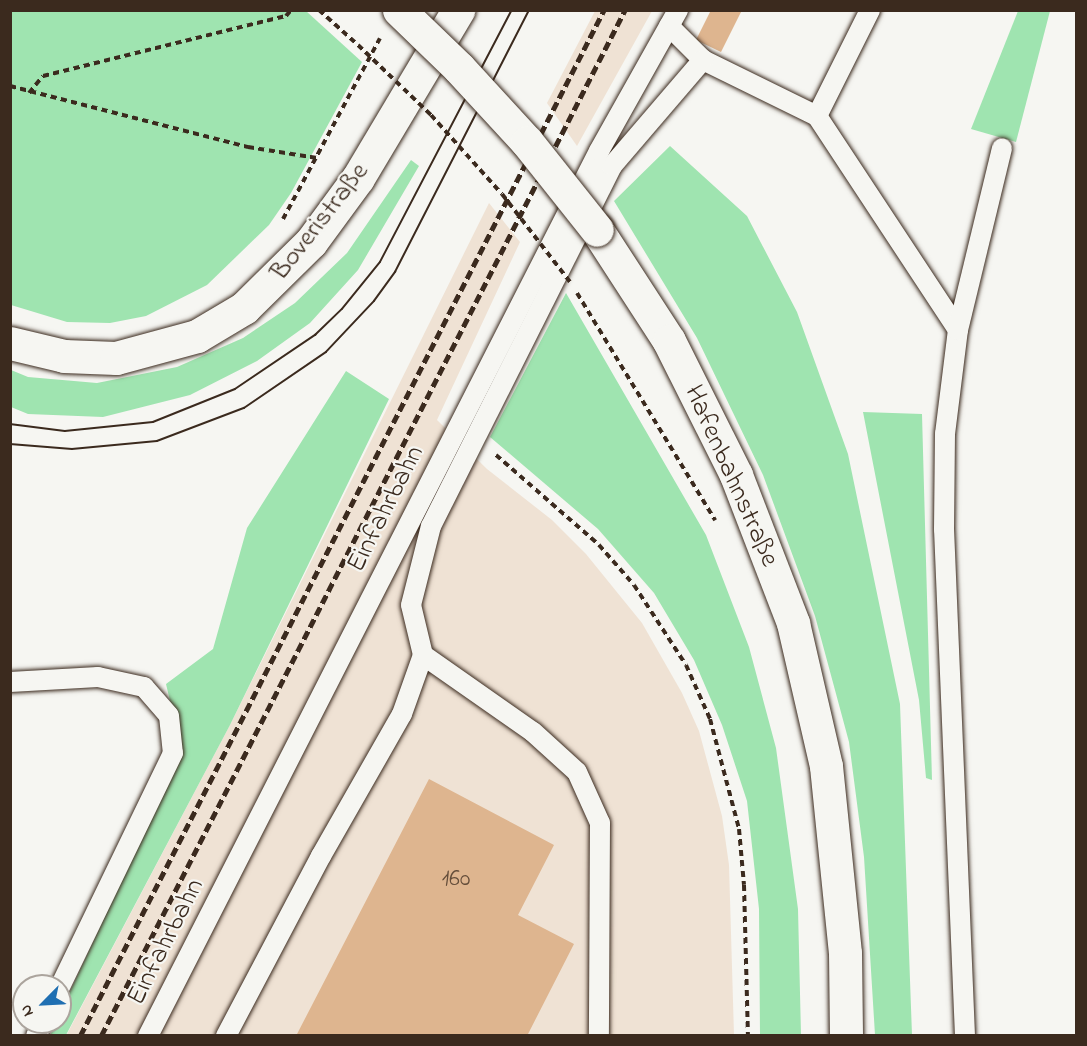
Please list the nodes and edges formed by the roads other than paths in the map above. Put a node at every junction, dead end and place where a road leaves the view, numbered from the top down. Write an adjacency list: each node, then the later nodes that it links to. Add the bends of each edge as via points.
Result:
1 (870, 10): 6 (lane)
2 (458, 11): 9 (main road, Boveristraße, via 358,178 311,242 244,308 196,336 116,358 64,356)
3 (673, 18): 5 (lane); 13 (lane, Einfahrbahn, via 599,151)
4 (391, 21): 16 (main road, Hafenbahnstraße, bridge, via 459,68 527,142 597,230 669,341 736,475 793,622 826,766 845,953)
5 (703, 60): 6 (lane); 10 (lane, via 612,166 431,526 411,605)
6 (817, 116): 8 (lane)
7 (1002, 148): 8 (lane)
8 (958, 330): 17 (lane, via 945,434 944,529)
9 (10, 343)
10 (423, 655): 14 (lane, via 402,714); 15 (lane, via 533,732 576,772 600,823)
11 (10, 682): 12 (lane, via 98,677 144,687 170,716 173,753)
12 (66, 974)
13 (148, 1035)
14 (226, 1035)
15 (599, 1035)
16 (846, 1035)
17 (965, 1035)

